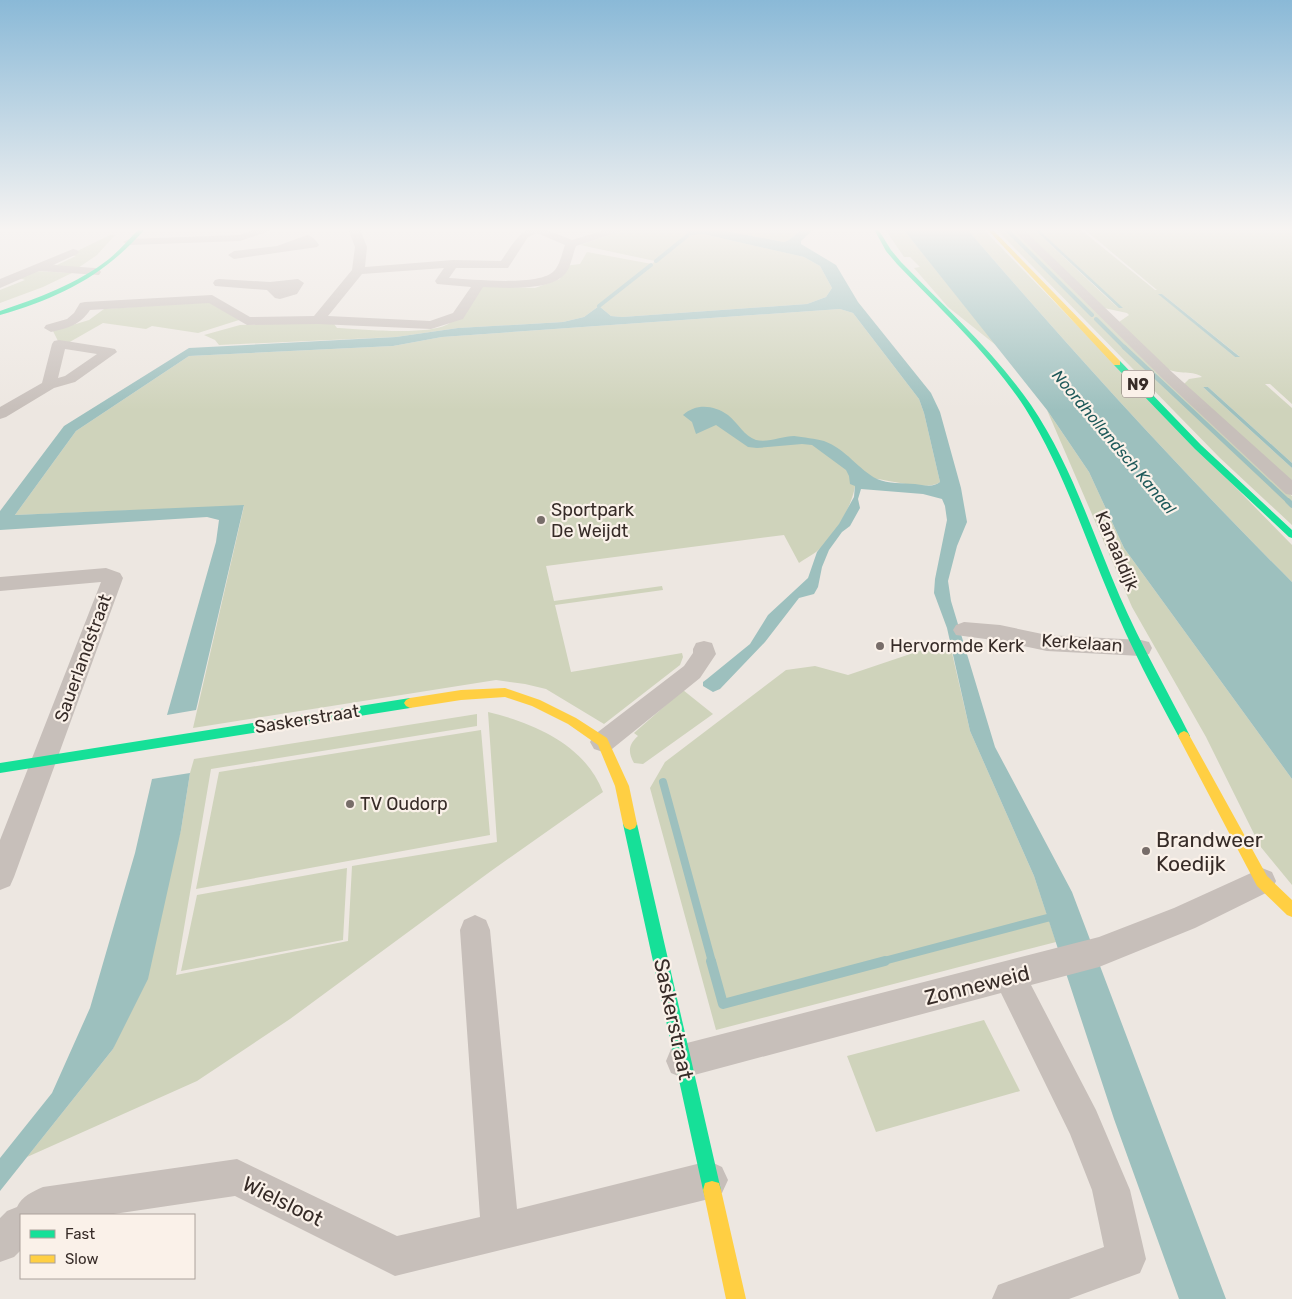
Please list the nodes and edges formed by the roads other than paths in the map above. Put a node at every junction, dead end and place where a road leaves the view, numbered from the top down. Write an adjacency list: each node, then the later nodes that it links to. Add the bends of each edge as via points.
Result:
1 (61, 290): 9 (street)
2 (216, 290): 8 (street)
3 (343, 290): 10 (street)
4 (476, 290): 10 (street, via 458,316 431,325)
5 (925, 290): 18 (street, Kanaaldijk, via 979,346 1042,429 1116,599)
6 (1047, 290): 15 (street, N9, via 1198,447)
7 (1079, 290): 14 (street)
8 (212, 299): 10 (street, via 248,321); 11 (street, via 86,306 79,318)
9 (0, 313)
10 (318, 320)
11 (51, 328)
12 (49, 384): 13 (street)
13 (0, 414)
14 (1292, 490)
15 (1292, 535)
16 (0, 584): 21 (street, Sauerlandstraat, via 106,575 113,578)
17 (964, 630): 18 (street, Kerkelaan, via 1000,633 1047,643)
18 (1141, 648): 24 (street, Kanaaldijk, via 1198,766)
19 (704, 649): 20 (street, via 705,654 692,672)
20 (603, 742): 21 (street, Saskerstraat, via 572,721 505,692 461,695); 28 (street, Saskerstraat, via 622,786)
21 (45, 761): 22 (street, Saskerstraat); 23 (street)
22 (0, 768)
23 (0, 878)
24 (1262, 881): 25 (street, Kanaaldijk); 27 (street, Zonneweid, via 1184,918 1099,952)
25 (1292, 910)
26 (475, 930): 32 (street)
27 (1009, 976): 28 (street, Zonneweid); 35 (street, via 1083,1123 1104,1173 1111,1190 1126,1259)
28 (683, 1061): 29 (street, Saskerstraat)
29 (709, 1180): 32 (street, Wielsloot); 34 (street, Saskerstraat)
30 (34, 1214): 32 (street, Wielsloot, via 43,1206 237,1177 395,1256)
31 (20, 1226): 33 (street)
32 (500, 1232)
33 (0, 1243)
34 (736, 1299)
35 (1012, 1299)

